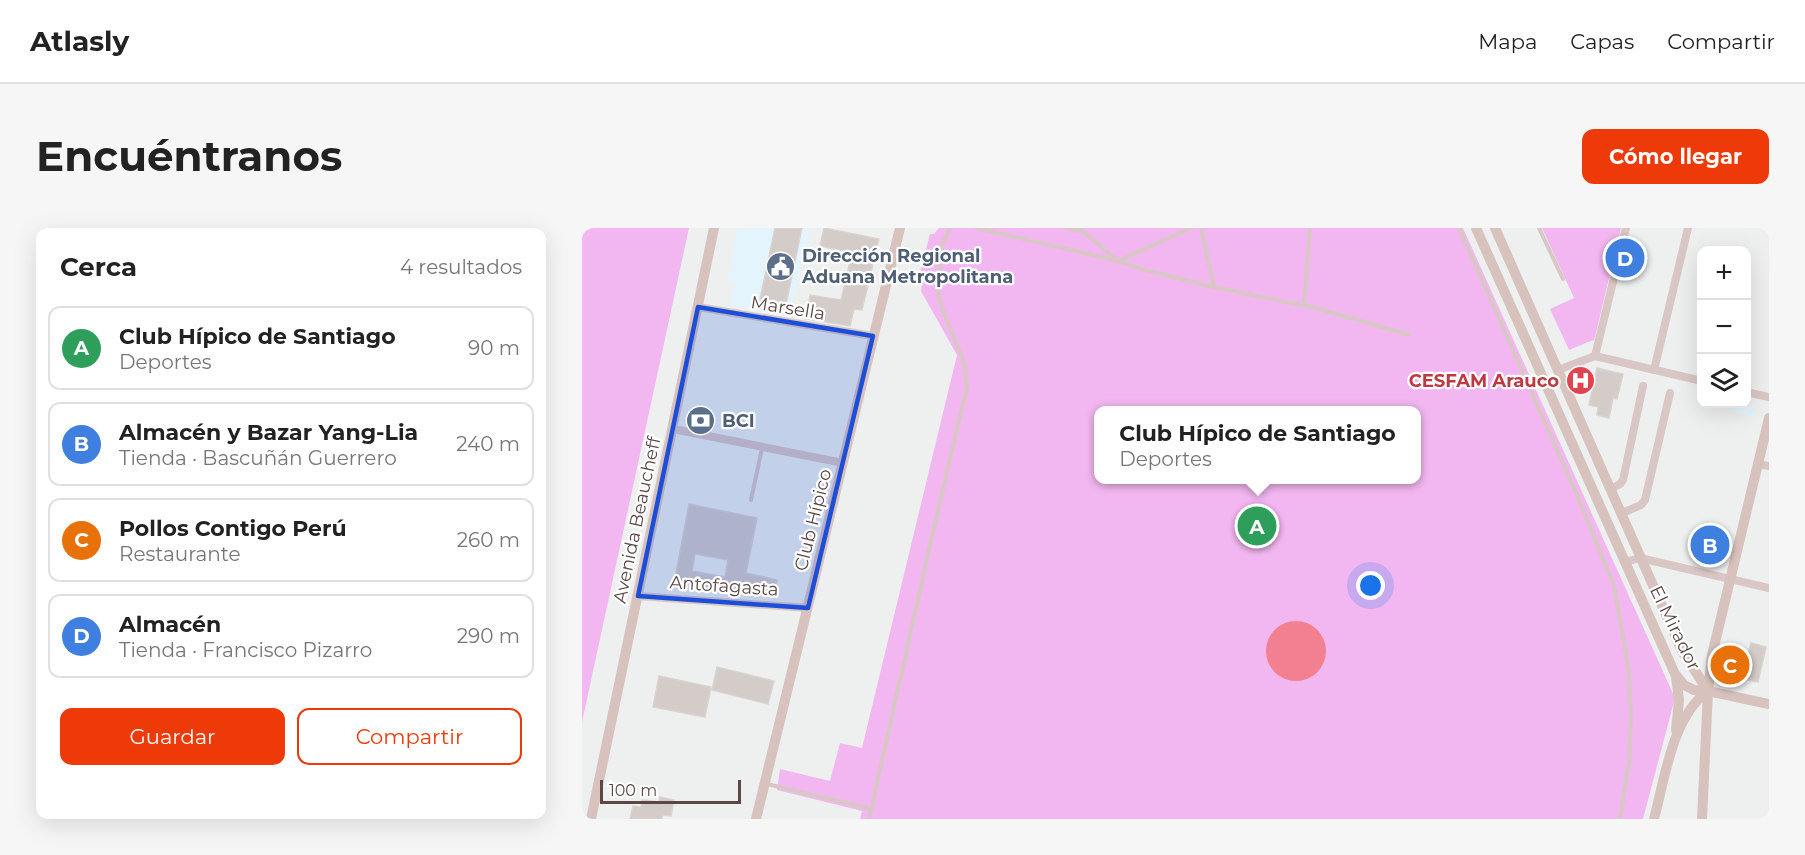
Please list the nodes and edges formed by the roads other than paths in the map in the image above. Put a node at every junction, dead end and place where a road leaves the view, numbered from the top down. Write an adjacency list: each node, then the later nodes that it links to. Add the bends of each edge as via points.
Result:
1 (714, 228): 20 (main road, Avenida Beaucheff)
2 (900, 228): 22 (main road, Club Hípico)
3 (950, 228): 52 (lane, via 941,247 937,289 964,362 967,387)
4 (976, 228): 16 (lane)
5 (1067, 228): 15 (lane)
6 (1191, 228): 16 (lane)
7 (1201, 228): 18 (lane)
8 (1310, 228): 19 (lane)
9 (1459, 228): 56 (lane, via 1614,586 1628,666 1630,713 1629,761)
10 (1476, 228): 24 (main road, El Mirador)
11 (1495, 228): 23 (main road, El Mirador)
12 (1539, 228): 17 (lane)
13 (1626, 228): 25 (street)
14 (1688, 228): 27 (street)
15 (1080, 229): 16 (lane)
16 (1118, 261): 18 (lane)
17 (1563, 279)
18 (1214, 287): 19 (lane)
19 (1305, 306): 21 (lane)
20 (698, 308): 22 (street, Marsella); 34 (main road, Avenida Beaucheff)
21 (1409, 335)
22 (873, 336): 36 (main road, Club Hípico)
23 (1544, 339): 24 (main road); 26 (main road, El Mirador)
24 (1529, 345): 42 (main road, El Mirador)
25 (1595, 356): 26 (street); 27 (street)
26 (1558, 370): 38 (main road, El Mirador)
27 (1654, 370): 28 (street)
28 (1697, 380)
29 (1643, 386): 38 (street, via 1623,480)
30 (1670, 393): 40 (street, via 1645,500)
31 (1751, 393): 32 (street)
32 (1769, 398)
33 (1769, 418): 37 (main road)
34 (672, 429): 35 (street); 45 (main road, Avenida Beaucheff)
35 (762, 448): 36 (street); 39 (lane)
36 (843, 463): 46 (main road, Club Hípico)
37 (1763, 465): 43 (main road)
38 (1611, 489): 40 (main road, El Mirador)
39 (751, 500)
40 (1622, 513): 41 (main road, El Mirador)
41 (1640, 558): 42 (street); 43 (street); 48 (main road, El Mirador, via 1682,651)
42 (1625, 562): 47 (main road, El Mirador)
43 (1730, 579): 44 (street); 48 (main road, via 1712,655)
44 (1769, 588)
45 (638, 596): 46 (street, Antofagasta); 53 (main road, Avenida Beaucheff)
46 (808, 608): 51 (main road, Club Hípico)
47 (1675, 674): 48 (main road, El Mirador, via 1689,688); 50 (main road, via 1679,709)
48 (1708, 691): 49 (main road); 50 (main road, via 1694,703); 58 (main road)
49 (1769, 704)
50 (1674, 743): 57 (main road)
51 (765, 784): 52 (lane); 54 (main road, Club Hípico)
52 (872, 809): 55 (lane)
53 (591, 819)
54 (756, 819)
55 (869, 819)
56 (1620, 819)
57 (1654, 819)
58 (1702, 819)

